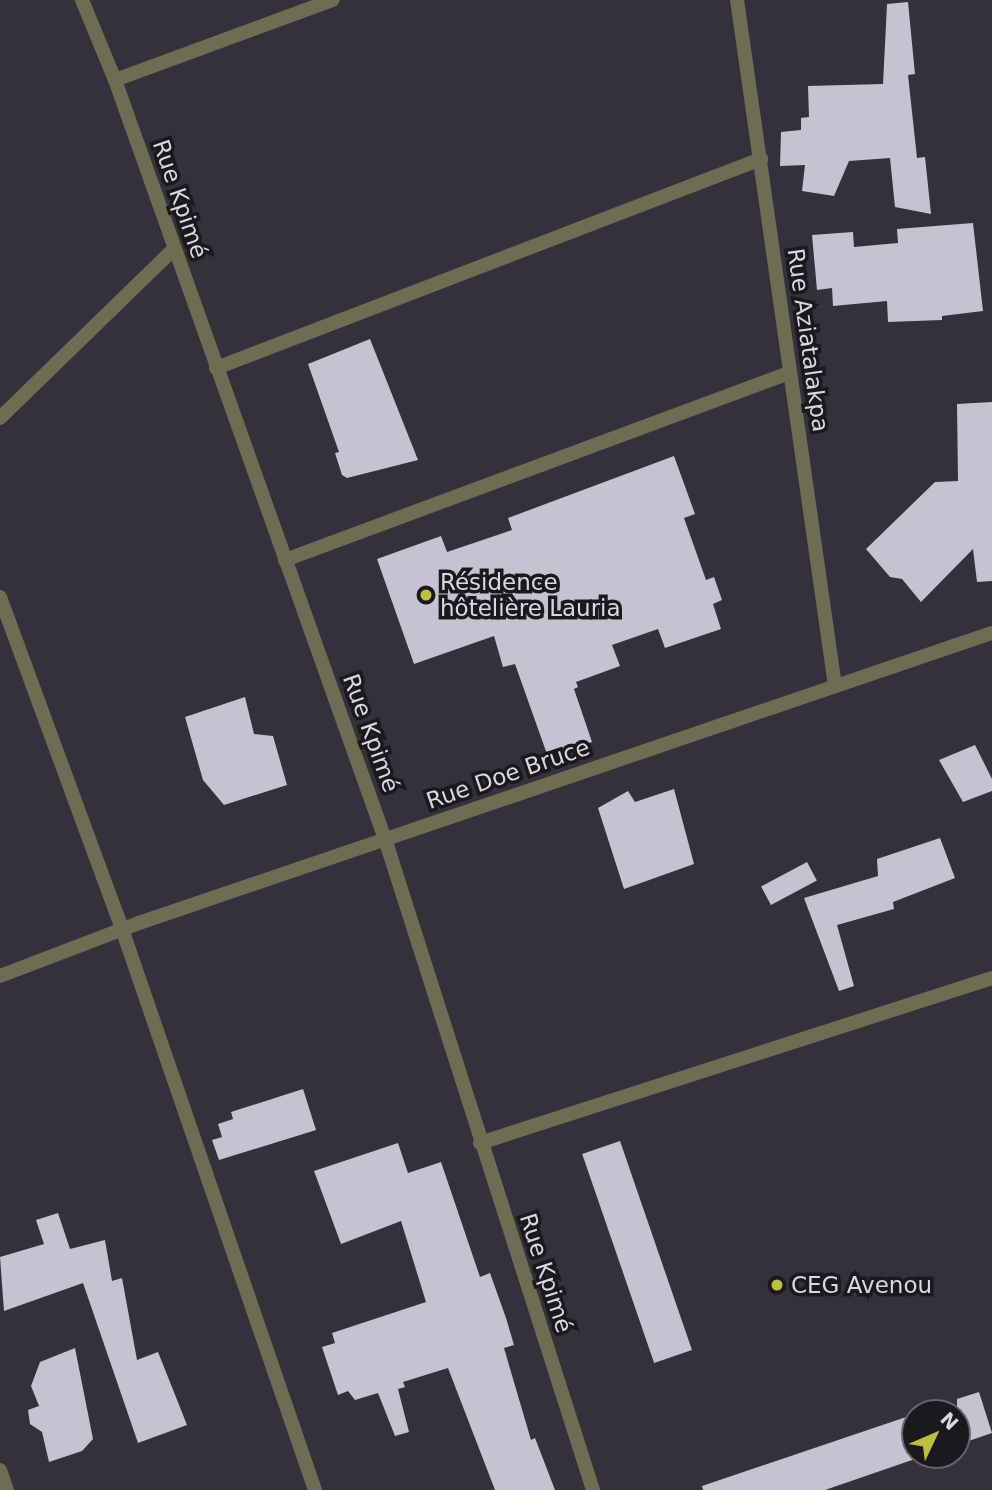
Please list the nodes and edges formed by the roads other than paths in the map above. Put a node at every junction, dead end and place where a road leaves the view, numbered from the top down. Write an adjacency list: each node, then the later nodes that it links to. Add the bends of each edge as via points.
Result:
1 (82, 0): 4 (street, Rue Kpimé)
2 (333, 0): 4 (street)
3 (737, 0): 5 (street, Rue Aziatalakpa)
4 (115, 80): 6 (street, Rue Kpimé)
5 (761, 159): 7 (street); 8 (street, Rue Aziatalakpa)
6 (173, 250): 7 (street, Rue Kpimé); 9 (street)
7 (216, 368): 10 (street, Rue Kpimé)
8 (789, 373): 10 (street); 13 (street, Rue Aziatalakpa)
9 (0, 418)
10 (285, 560): 14 (street, Rue Kpimé)
11 (0, 597): 15 (street)
12 (992, 633): 13 (street, Rue Doe Bruce)
13 (835, 686): 14 (street, Rue Doe Bruce)
14 (386, 839): 15 (street, Rue Doe Bruce); 18 (street, Rue Kpimé)
15 (122, 929): 16 (street, Rue Doe Bruce); 21 (street)
16 (0, 976)
17 (992, 978): 18 (street)
18 (480, 1143): 22 (street, Rue Kpimé)
19 (0, 1470): 20 (street)
20 (7, 1490)
21 (315, 1490)
22 (593, 1490)

